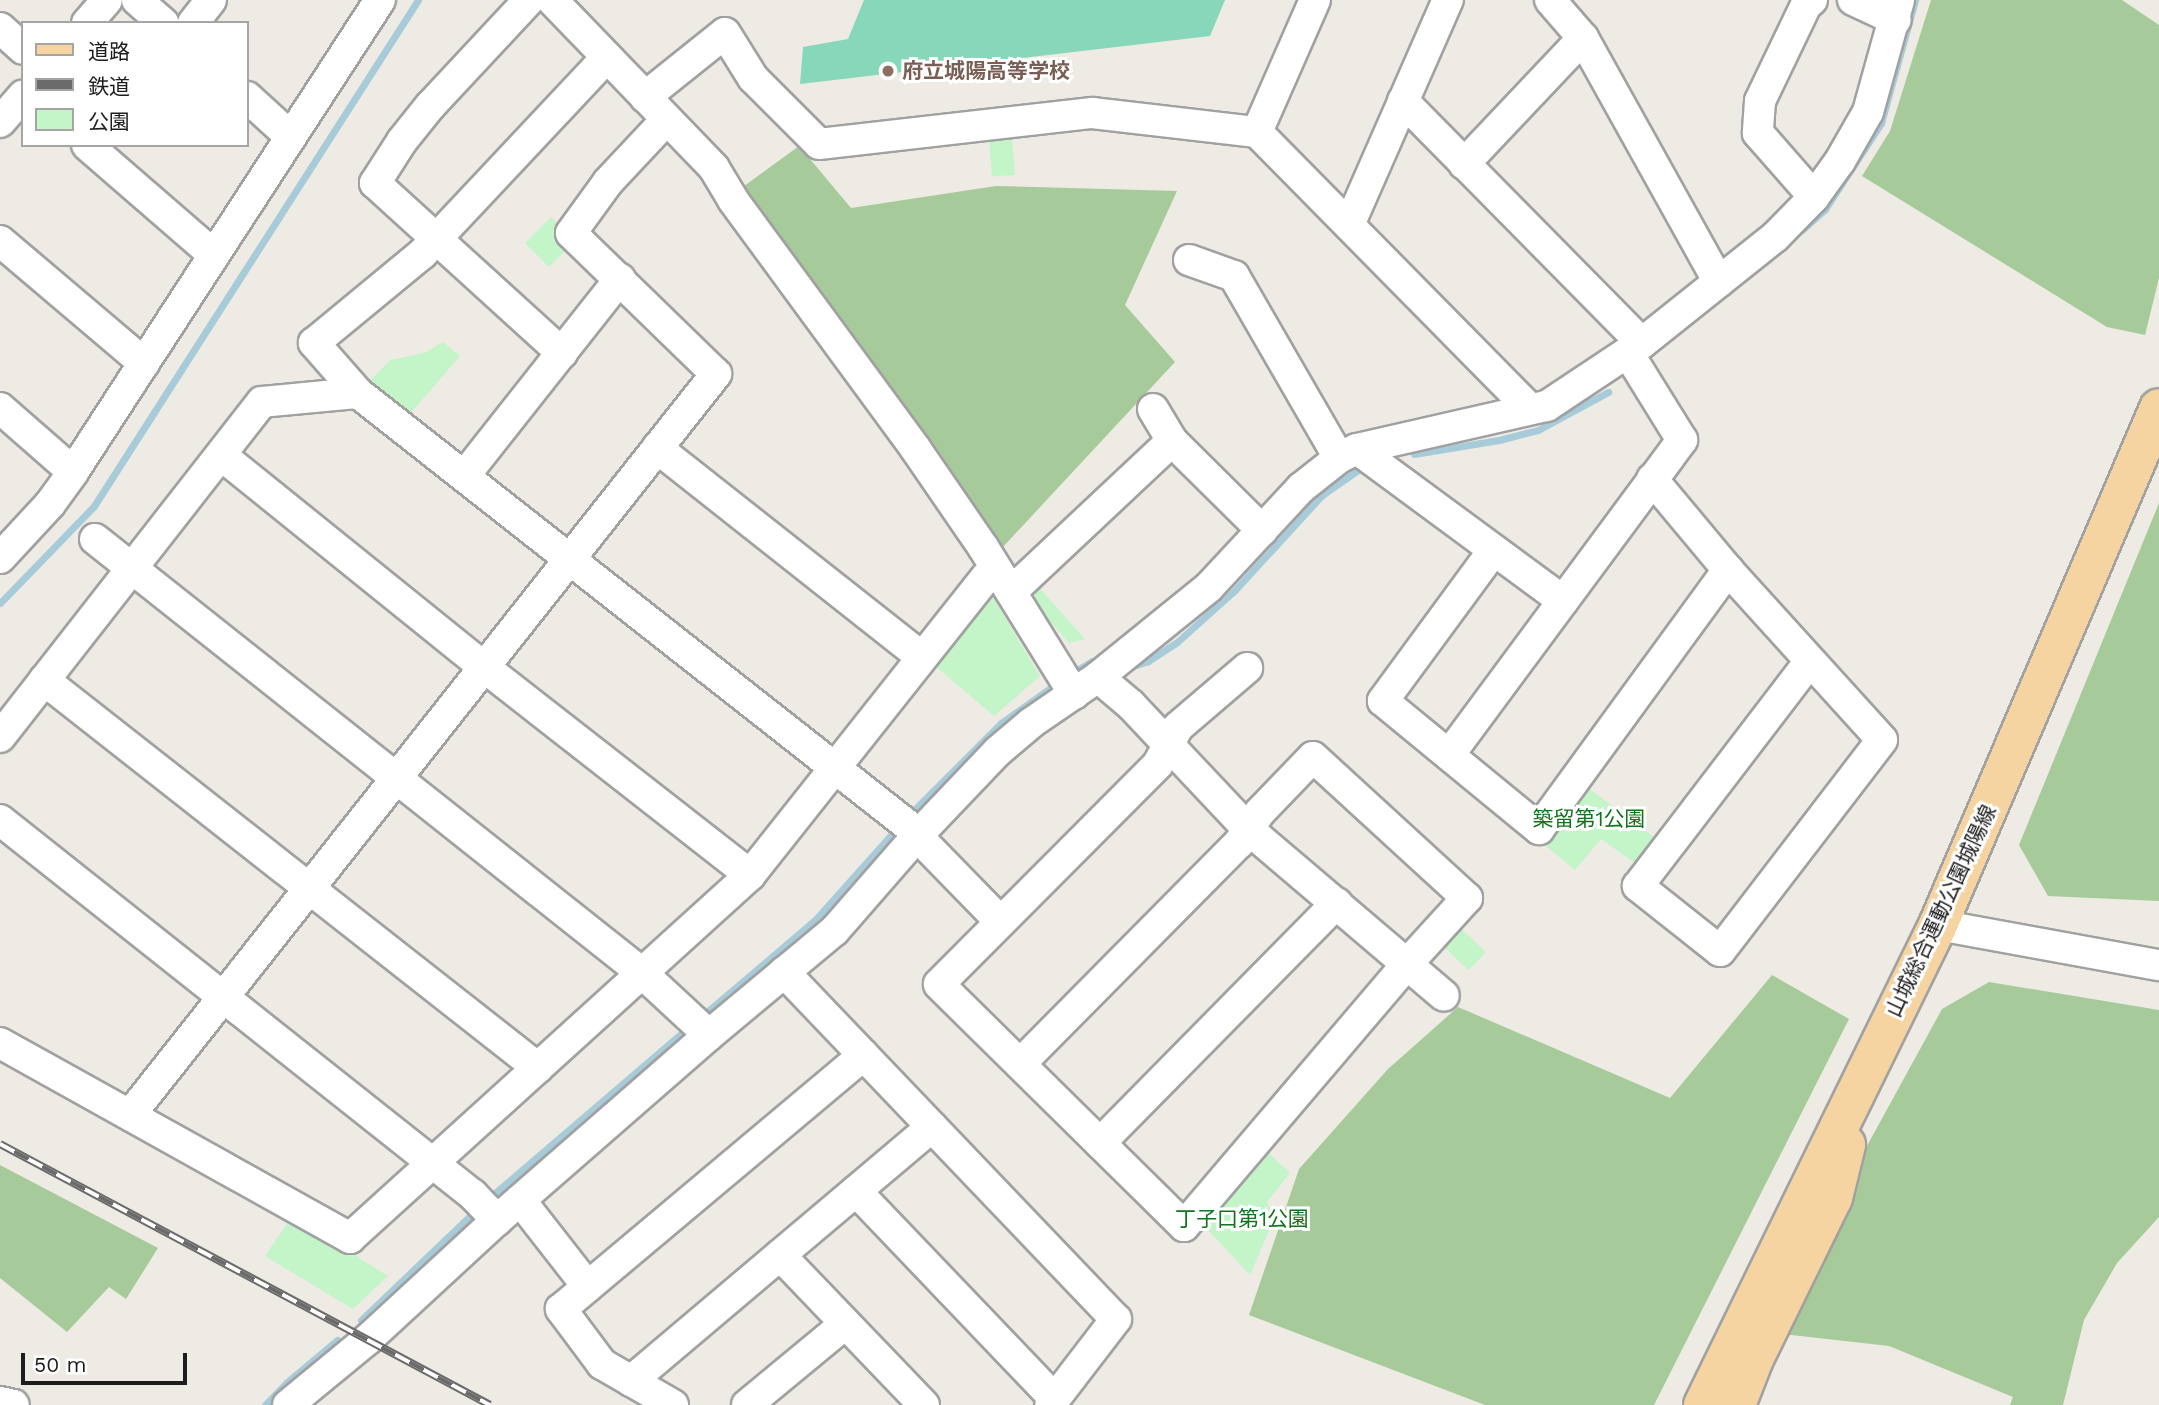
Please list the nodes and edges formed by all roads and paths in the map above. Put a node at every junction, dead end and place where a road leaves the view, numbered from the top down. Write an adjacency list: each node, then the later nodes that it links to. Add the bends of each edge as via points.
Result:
1 (107, 0): 13 (street)
2 (138, 0): 14 (street)
3 (211, 0): 15 (street)
4 (380, 0): 27 (street)
5 (529, 0): 32 (street, via 430,106 375,183)
6 (552, 0): 19 (street)
7 (1315, 0): 26 (street)
8 (1448, 0): 23 (street)
9 (1550, 0): 17 (street)
10 (1812, 0): 30 (street, via 1760,101 1758,132)
11 (1853, 0): 12 (street)
12 (1898, 10): 30 (street, via 1868,112)
13 (89, 21)
14 (161, 21)
15 (195, 21)
16 (0, 29): 18 (street)
17 (1583, 38): 29 (street); 37 (street)
18 (21, 47)
19 (607, 57): 20 (street); 32 (street)
20 (645, 97): 24 (street); 26 (street, via 724,33 753,78 819,144 1092,113)
21 (21, 98): 25 (street)
22 (248, 98): 27 (street)
23 (1403, 101): 29 (street); 31 (street)
24 (667, 119): 36 (street, via 608,182 571,233); 60 (street, via 714,168 915,448)
25 (0, 122)
26 (1256, 132): 31 (street)
27 (291, 137): 34 (street)
28 (90, 147): 34 (street)
29 (1464, 164): 38 (street)
30 (1814, 197): 37 (street, via 1775,237)
31 (1349, 225): 45 (street)
32 (436, 238): 39 (street); 41 (street, via 314,343)
33 (0, 241): 40 (street)
34 (214, 255): 40 (street)
35 (1189, 260): 49 (street, via 1234,276)
36 (621, 279): 39 (street); 47 (street, via 716,374)
37 (1719, 282): 38 (street)
38 (1635, 348): 45 (street, via 1547,406); 52 (street, via 1682,440)
39 (562, 354): 51 (street)
40 (144, 363): 50 (street)
41 (358, 393): 48 (street, via 262,401); 51 (street)
42 (0, 408): 50 (street)
43 (2159, 408): 81 (main road, 山城総合運動公園城陽線)
44 (1153, 409): 46 (street)
45 (1531, 409): 49 (street)
46 (1172, 441): 53 (street); 60 (street)
47 (657, 448): 57 (street); 62 (street)
48 (220, 454): 58 (street); 64 (street)
49 (1348, 454): 53 (street, via 1301,488); 55 (street)
50 (74, 471): 56 (street)
51 (465, 475): 57 (street)
52 (1652, 479): 59 (street); 61 (street)
53 (1262, 530): 66 (street, via 1209,587)
54 (95, 539): 58 (street)
55 (1493, 551): 61 (street); 71 (street, via 1383,701)
56 (0, 558)
57 (570, 558): 64 (street); 72 (street)
58 (132, 568): 67 (street); 73 (street)
59 (1728, 570): 63 (street); 71 (street, via 1539,830)
60 (999, 584): 62 (street); 68 (street)
61 (1563, 601): 71 (street)
62 (922, 657): 72 (street)
63 (1810, 661): 63 (street, via 1882,740 1720,951 1638,886)
64 (484, 667): 73 (street); 77 (street)
65 (1247, 668): 70 (street, via 1178,727)
66 (1098, 677): 68 (street); 70 (street)
67 (44, 680): 69 (street); 78 (street)
68 (1067, 683): 75 (street)
69 (0, 737)
70 (1167, 745): 76 (street); 80 (street, via 1158,764)
71 (1449, 755)
72 (836, 767): 75 (street); 77 (street)
73 (396, 778): 78 (street); 85 (street)
74 (0, 820): 87 (street)
75 (910, 828): 80 (street); 84 (street, via 834,931)
76 (1248, 829): 79 (street); 82 (street, via 1313,757 1467,898); 91 (street)
77 (750, 875): 85 (street)
78 (309, 888): 87 (street); 92 (street)
79 (1337, 903): 82 (street); 95 (street)
80 (1000, 921): 91 (street, via 939,984)
81 (1938, 925): 83 (street); 100 (main road, 山城総合運動公園城陽線, via 1851,1101)
82 (1407, 964): 86 (street); 95 (street, via 1184,1226)
83 (2159, 965)
84 (784, 972): 88 (street); 90 (street)
85 (642, 973): 88 (street); 92 (street)
86 (1444, 996)
87 (223, 997): 93 (street); 96 (street)
88 (699, 1024): 98 (street)
89 (0, 1042): 93 (street)
90 (864, 1055): 94 (street); 102 (street)
91 (1020, 1064): 95 (street)
92 (538, 1068): 96 (street)
93 (130, 1115): 96 (street, via 351,1238)
94 (932, 1127): 97 (street); 107 (street, via 1116,1319)
95 (1100, 1143)
96 (433, 1163): 99 (street)
97 (856, 1191): 101 (street); 107 (street)
98 (520, 1200): 99 (street); 102 (street)
99 (486, 1208): 109 (street, via 368,1339)
100 (1799, 1238): 112 (main road, 山城総合運動公園城陽線); 113 (main road)
101 (780, 1255): 103 (street); 104 (street)
102 (588, 1287): 104 (street, via 561,1309 601,1364)
103 (845, 1324): 105 (street); 111 (street)
104 (631, 1381): 110 (street)
105 (911, 1401)
106 (0, 1402): 108 (street)
107 (1053, 1402)
108 (14, 1405)
109 (288, 1405)
110 (673, 1405)
111 (747, 1405)
112 (1703, 1405)
113 (1735, 1405)

